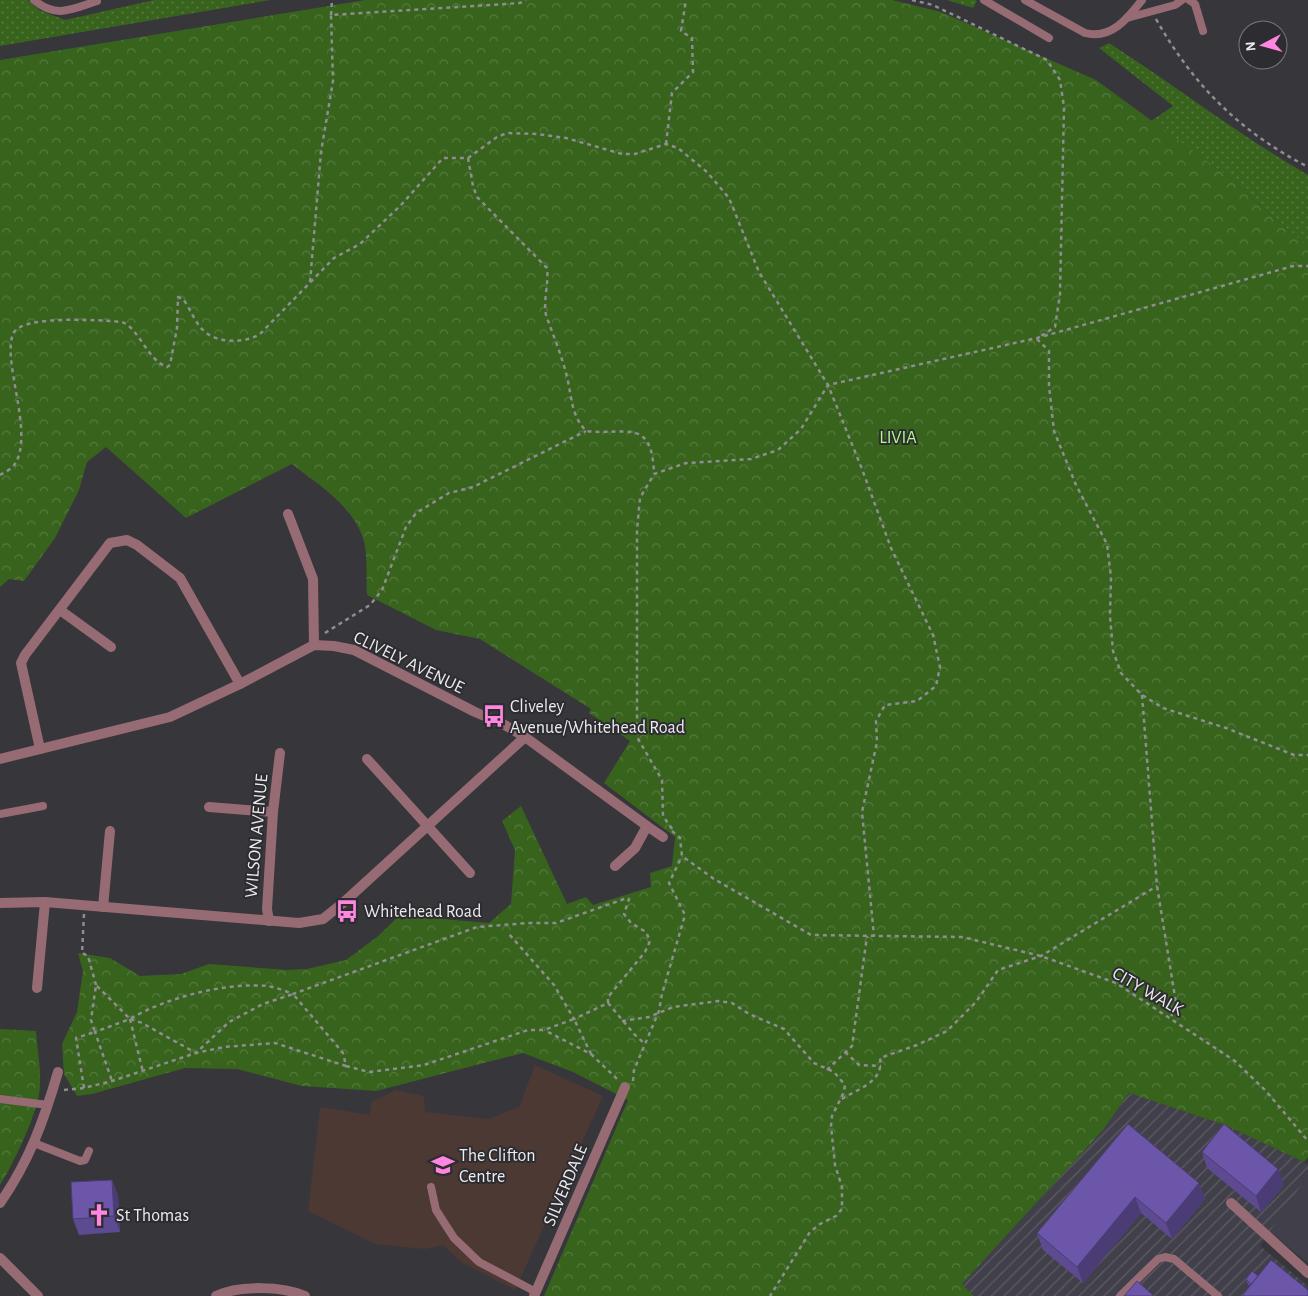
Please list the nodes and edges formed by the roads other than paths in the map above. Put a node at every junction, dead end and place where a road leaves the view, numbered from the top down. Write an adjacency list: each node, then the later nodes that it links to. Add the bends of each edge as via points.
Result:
1 (34, 0): 7 (lane, via 45,9 55,11)
2 (984, 0): 10 (lane)
3 (1025, 0): 8 (lane, via 1094,35 1117,28)
4 (1142, 0): 8 (lane)
5 (1182, 0): 8 (lane, via 1175,6)
6 (1189, 0): 9 (lane, via 1195,4)
7 (97, 1)
8 (1126, 18)
9 (1203, 31)
10 (1049, 38)
11 (288, 514): 13 (street, via 313,579)
12 (60, 610): 14 (street); 15 (street, via 110,543 127,540 137,544 180,578); 17 (street, via 21,663)
13 (315, 642): 15 (street); 16 (street, CLIVELY AVENUE, via 354,650)
14 (111, 647)
15 (240, 684): 17 (street, via 170,717)
16 (524, 737): 25 (street); 26 (street, CLIVELY AVENUE)
17 (40, 749): 19 (street)
18 (280, 753): 23 (street, WILSON AVENUE)
19 (0, 759)
20 (367, 759): 25 (street)
21 (43, 806): 24 (lane)
22 (209, 807): 23 (street)
23 (273, 812): 34 (street, WILSON AVENUE)
24 (0, 814)
25 (427, 825): 30 (street); 34 (street, via 323,919 298,923)
26 (647, 826): 28 (street, CLIVELY AVENUE); 29 (street, via 635,848)
27 (110, 830): 33 (street)
28 (663, 837)
29 (615, 866)
30 (470, 873)
31 (45, 902): 32 (street); 33 (street); 35 (street)
32 (0, 903)
33 (103, 907): 34 (street)
34 (269, 921)
35 (37, 988)
36 (58, 1072): 39 (street)
37 (625, 1087): 47 (street, SILVERDALE)
38 (0, 1099): 39 (lane)
39 (48, 1105): 40 (street)
40 (34, 1143): 41 (lane, via 80,1161 85,1160); 43 (street)
41 (89, 1151)
42 (431, 1187): 47 (lane, via 436,1210 454,1238 479,1262)
43 (0, 1203)
44 (1230, 1203): 46 (street)
45 (0, 1258): 48 (street)
46 (1308, 1273)
47 (535, 1294)
48 (38, 1296)
49 (216, 1296): 50 (street, via 262,1288)
50 (305, 1296)
51 (1120, 1296): 52 (lane, via 1158,1259 1165,1257 1174,1259)
52 (1218, 1296)

